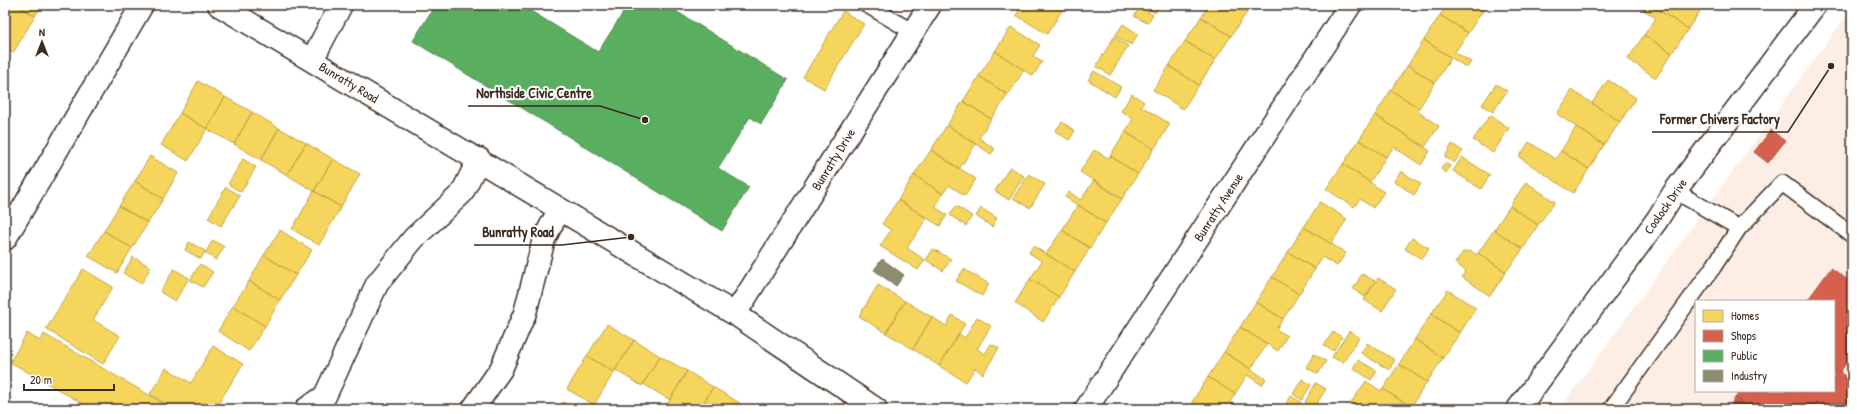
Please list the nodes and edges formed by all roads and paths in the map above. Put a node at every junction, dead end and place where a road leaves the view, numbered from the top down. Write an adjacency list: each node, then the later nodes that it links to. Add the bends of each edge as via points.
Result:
1 (142, 5): 15 (street)
2 (219, 5): 9 (street, Bunratty Road)
3 (341, 5): 9 (street)
4 (867, 5): 8 (lane)
5 (930, 5): 8 (street, Bunratty Drive)
6 (1350, 5): 20 (street, Bunratty Avenue)
7 (1815, 5): 11 (street, Coolock Drive)
8 (913, 32): 16 (street, Bunratty Drive)
9 (312, 60): 10 (street, Bunratty Road)
10 (479, 159): 12 (street, Bunratty Road); 17 (street, via 462,193 414,238 377,284 325,396)
11 (1675, 191): 13 (lane); 21 (street, Coolock Drive, via 1657,220)
12 (559, 210): 16 (street, Bunratty Road); 18 (street, via 544,239 525,314 501,369)
13 (1739, 228): 14 (lane, via 1782,184); 22 (lane)
14 (1852, 235)
15 (5, 239)
16 (735, 314): 19 (street, Bunratty Road)
17 (306, 409)
18 (474, 409)
19 (875, 409)
20 (1086, 409)
21 (1518, 409)
22 (1610, 409)

